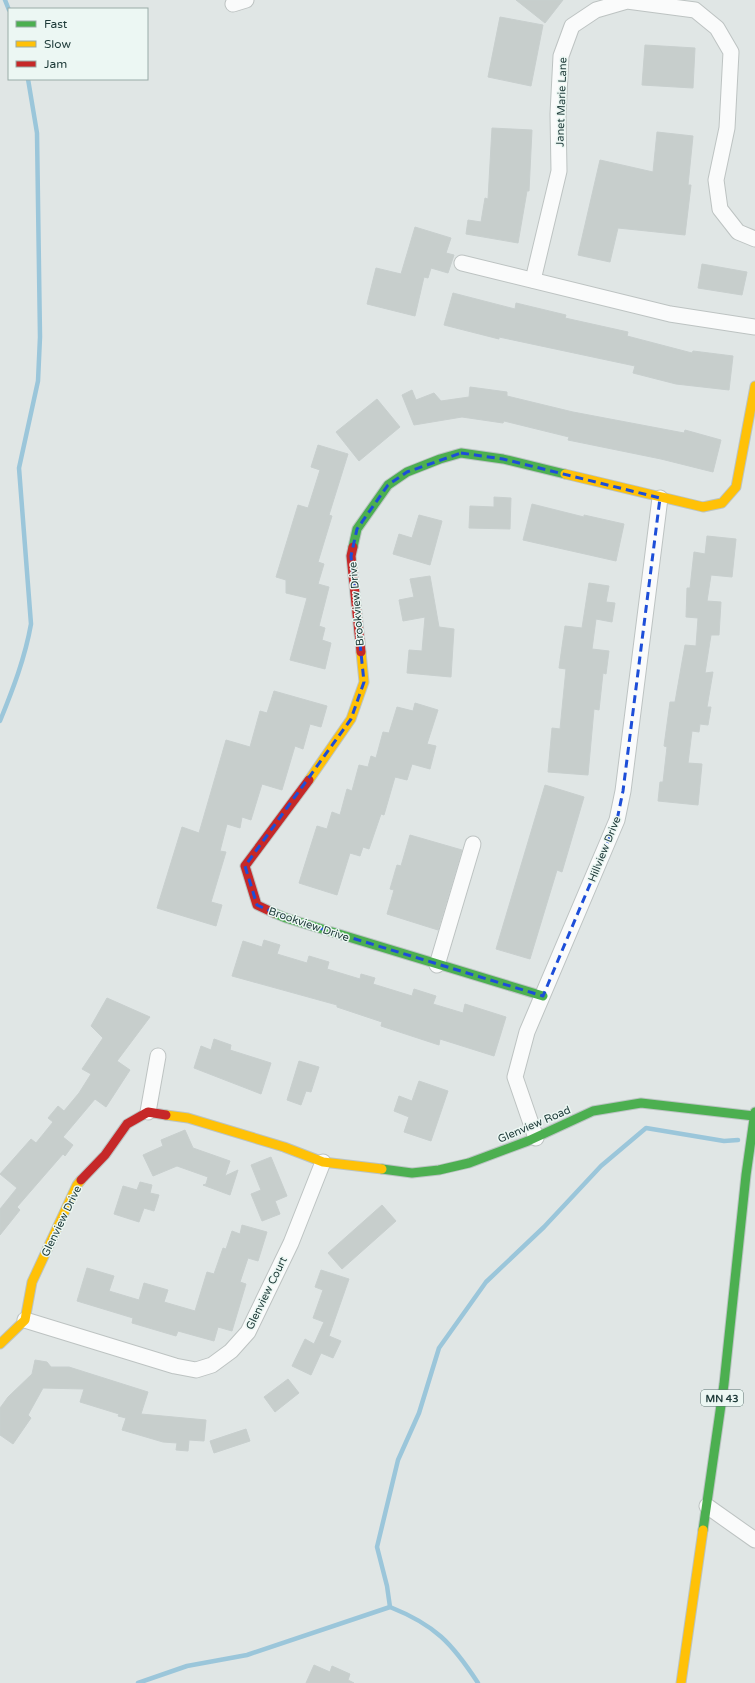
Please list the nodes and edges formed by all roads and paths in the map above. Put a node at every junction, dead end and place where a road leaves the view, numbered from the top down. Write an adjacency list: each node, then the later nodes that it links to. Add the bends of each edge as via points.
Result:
1 (755, 239): 3 (street, Janet Marie Lane, via 738,232 720,209 716,180 726,128 731,52 717,28 695,10 627,1 596,10 572,26 561,56 559,171)
2 (462, 263): 3 (street)
3 (533, 280): 4 (street, via 670,314)
4 (755, 328)
5 (755, 386): 6 (street, Brookview Drive, via 736,487 722,503 703,507)
6 (660, 498): 8 (street, Brookview Drive, via 503,458 462,453 407,472 388,484 357,529 351,556 364,682 351,719 312,777 245,866 256,905 286,918); 9 (street, Hillview Drive, via 623,791 617,820)
7 (473, 844): 8 (street)
8 (437, 965): 9 (street, Brookview Drive)
9 (543, 996): 14 (street, Hillview Drive, via 527,1032 515,1077)
10 (158, 1056): 11 (street)
11 (148, 1112): 15 (street, via 195,1120 284,1147); 16 (street, Glenview Drive, via 127,1124 105,1155 77,1185 32,1282)
12 (755, 1112): 13 (street, MN 43)
13 (754, 1116): 14 (street, Glenview Road, via 641,1103 593,1111); 18 (street, MN 43, via 724,1384)
14 (536, 1138): 15 (street, Glenview Road, via 469,1164 439,1170 412,1173)
15 (323, 1162): 16 (street, Glenview Court, via 291,1243 248,1332 231,1351 212,1365 196,1370 175,1366)
16 (25, 1320): 17 (street)
17 (0, 1344)
18 (706, 1506): 19 (street); 20 (street, MN 43)
19 (755, 1540)
20 (682, 1683)

